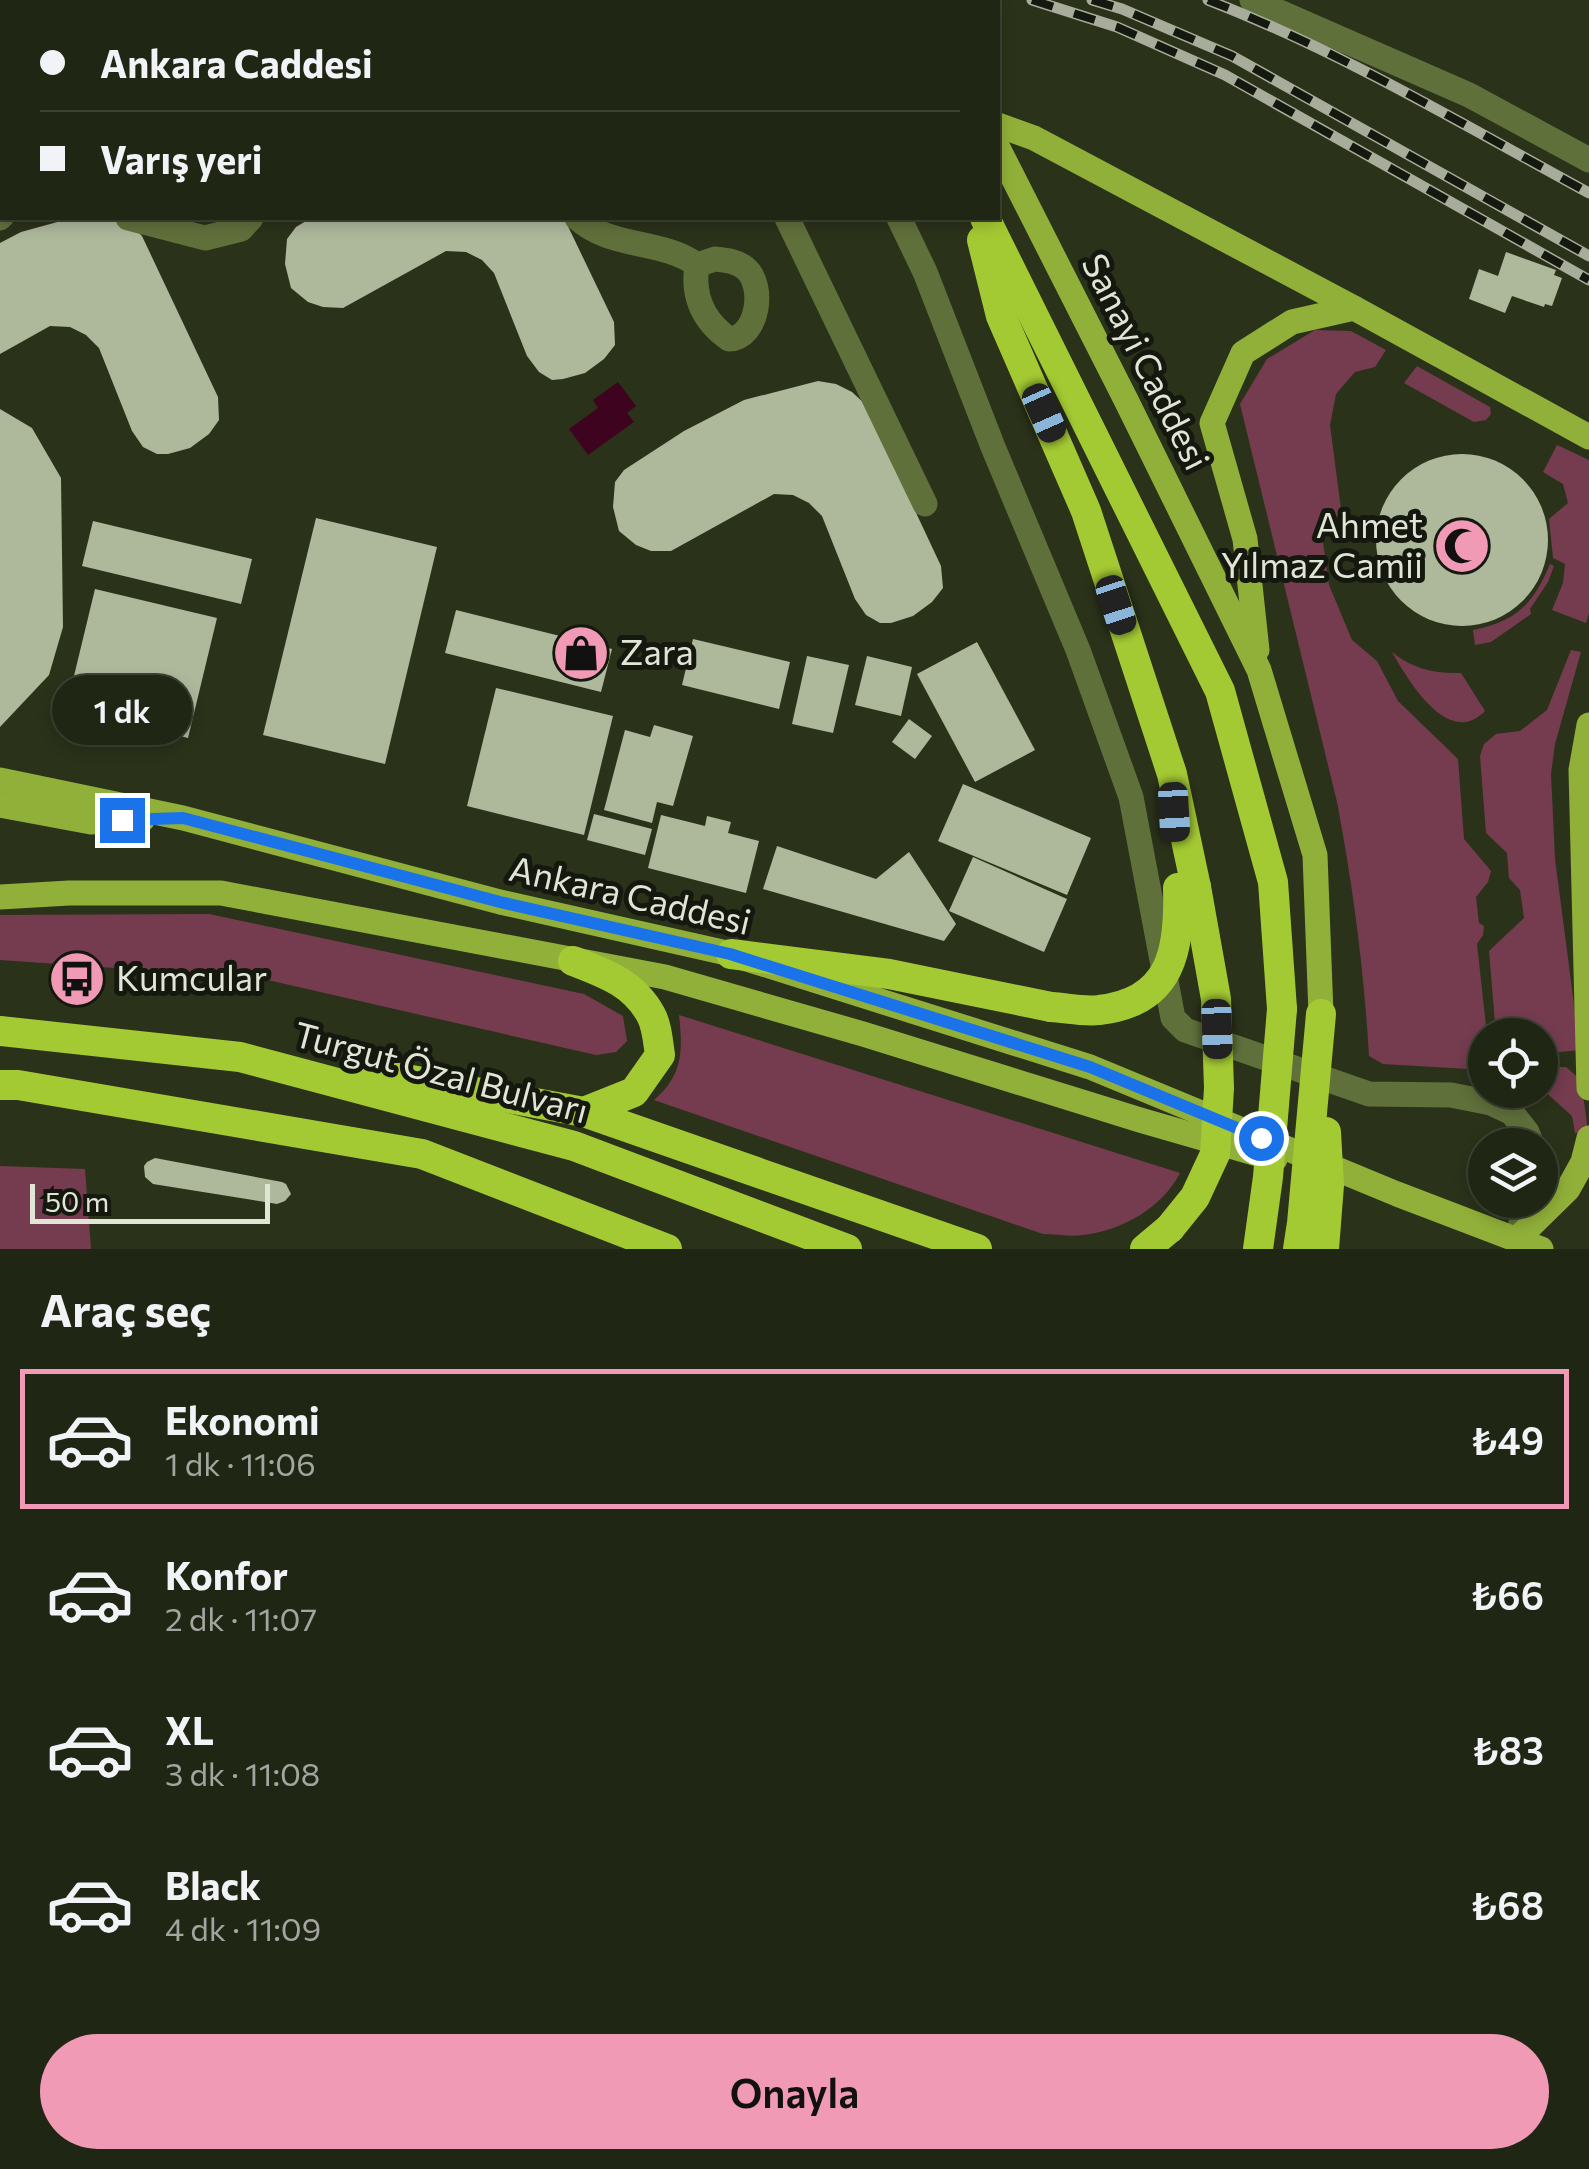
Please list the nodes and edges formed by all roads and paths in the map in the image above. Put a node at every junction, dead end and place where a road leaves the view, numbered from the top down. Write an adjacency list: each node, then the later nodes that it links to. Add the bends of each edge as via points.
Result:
1 (1252, 0): 4 (street, via 1470,95)
2 (1000, 126): 13 (main road)
3 (1003, 158): 16 (main road, Sanayi Caddesi)
4 (1589, 160)
5 (136, 220): 6 (street, via 205,238 241,229)
6 (250, 220)
7 (579, 220): 12 (street, via 610,237 682,253)
8 (788, 220): 15 (street)
9 (900, 220): 31 (street, via 1078,650 1131,797 1173,1018 1185,1030 1369,1094 1491,1102)
10 (981, 220): 21 (highway, via 1001,316 1086,511 1172,774)
11 (982, 220): 40 (highway, bridge, via 1220,692 1273,882 1282,1009)
12 (697, 265)
13 (1354, 308): 14 (main road); 16 (main road, via 1292,322 1243,353 1212,423 1245,539)
14 (1589, 438)
15 (925, 504)
16 (1259, 670): 25 (main road, Sanayi Caddesi, via 1315,855)
17 (1589, 725): 29 (main road, via 1581,770)
18 (0, 780): 20 (main road, Ankara Caddesi)
19 (0, 805): 20 (main road, via 92,822)
20 (183, 818): 23 (main road, Ankara Caddesi, via 500,902)
21 (1187, 888): 23 (highway, bridge, via 1174,956 1157,984 1140,999 1098,1010); 39 (highway, bridge, via 1216,999 1215,1154 1195,1197)
22 (0, 896): 24 (main road, Ankara Caddesi, via 220,893)
23 (730, 954): 33 (main road, Ankara Caddesi, via 1090,1067)
24 (573, 961): 30 (highway, via 633,990 653,1018 660,1055 634,1092); 33 (main road, Ankara Caddesi, via 665,977)
25 (1320, 1014): 41 (highway, bridge); 42 (highway, bridge, via 1329,1185)
26 (0, 1031): 27 (highway, Turgut Özal Bulvarı)
27 (240, 1057): 30 (highway); 37 (highway, Turgut Özal Bulvarı, via 574,1146)
28 (0, 1085): 36 (highway, via 422,1154)
29 (1589, 1088)
30 (584, 1112): 38 (highway)
31 (1524, 1128)
32 (1589, 1138): 35 (main road, via 1568,1189)
33 (1397, 1194): 35 (main road, Ankara Caddesi)
34 (1528, 1218): 35 (street)
35 (1529, 1244)
36 (667, 1249)
37 (847, 1249)
38 (978, 1249)
39 (1146, 1249)
40 (1258, 1249)
41 (1298, 1249)
42 (1324, 1249)

